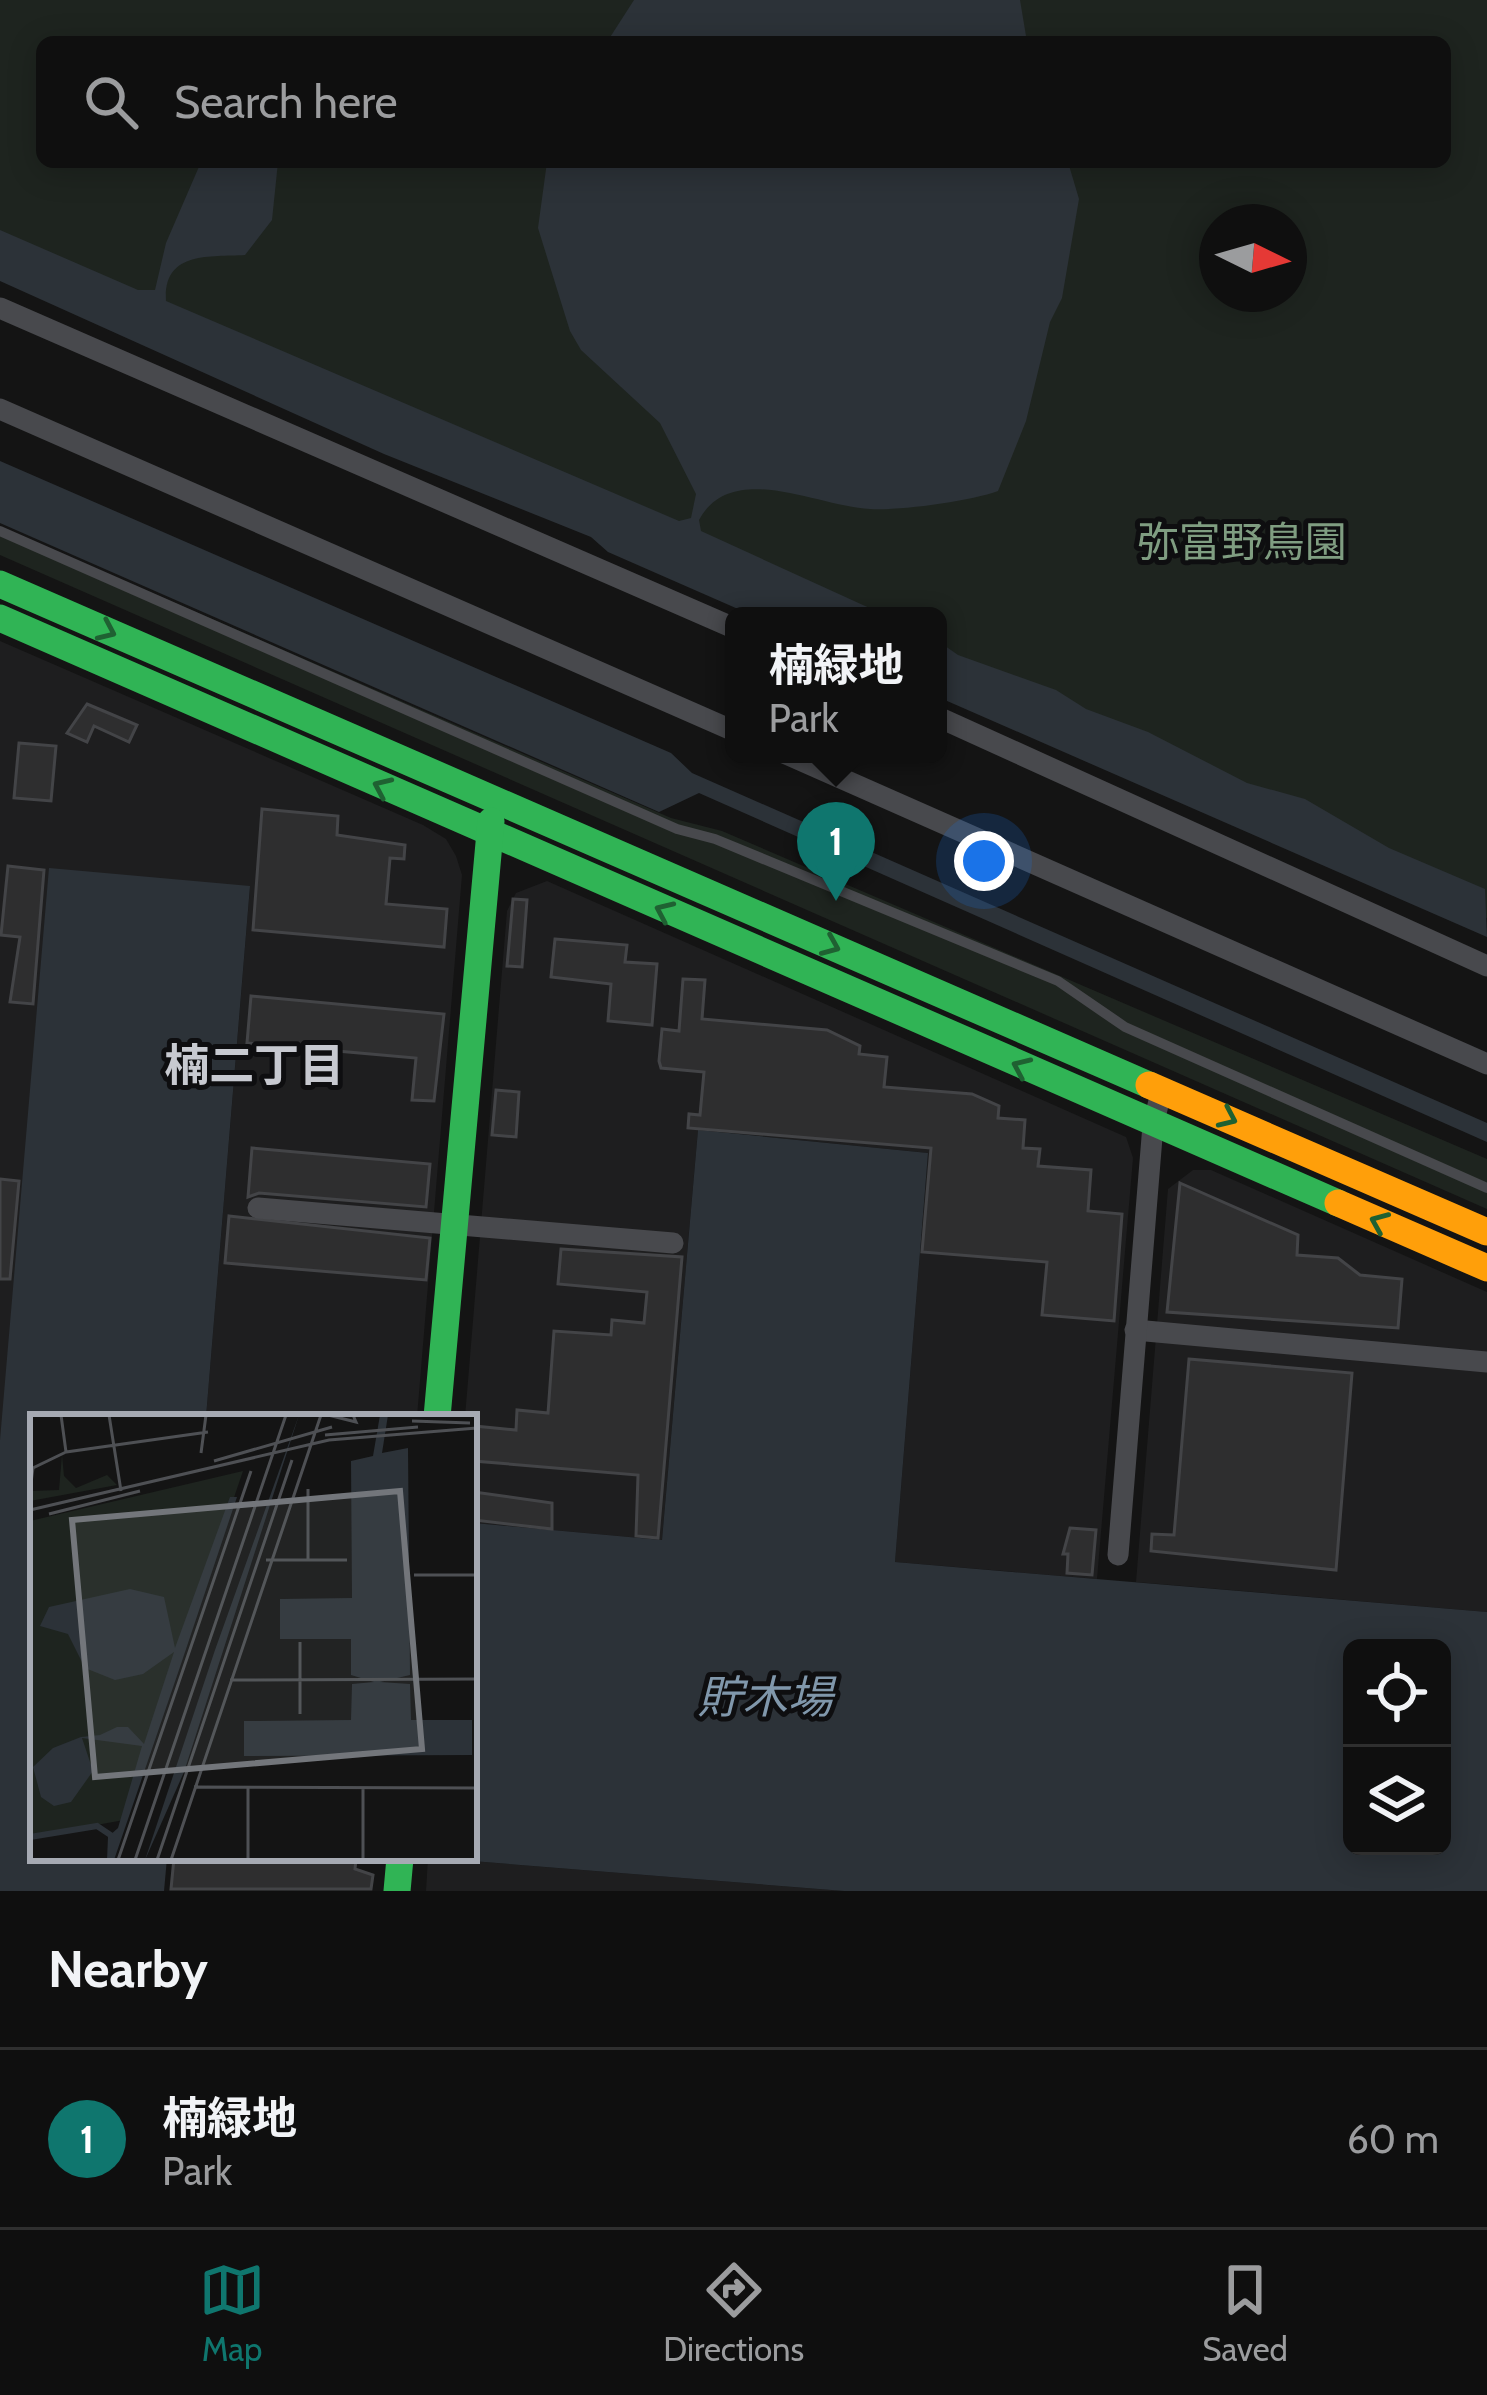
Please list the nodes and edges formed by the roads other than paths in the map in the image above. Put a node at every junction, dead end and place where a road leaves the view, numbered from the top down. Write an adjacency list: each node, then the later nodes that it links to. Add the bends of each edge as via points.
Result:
1 (0, 308): 6 (street)
2 (0, 409): 8 (street)
3 (0, 531): 16 (lane, via 676,829 1058,982 1125,1027)
4 (0, 584): 10 (street, one-way to 10)
5 (0, 618): 11 (street, one-way to 5)
6 (725, 624)
7 (947, 721): 12 (street)
8 (725, 727)
9 (806, 763): 13 (street)
10 (493, 799): 11 (street); 14 (street, one-way to 14)
11 (489, 835): 15 (street, one-way to 11); 18 (street)
12 (1487, 966)
13 (1487, 1064)
14 (1162, 1089): 15 (street); 19 (street, one-way to 19)
15 (1153, 1125): 21 (street, one-way to 15); 22 (street)
16 (1487, 1188)
17 (258, 1208): 18 (street)
18 (454, 1224): 20 (street); 24 (street)
19 (1487, 1232)
20 (673, 1243)
21 (1487, 1268)
22 (1135, 1330): 23 (street); 25 (street)
23 (1487, 1362)
24 (437, 1414)
25 (1118, 1556)
26 (400, 1861): 27 (street)
27 (397, 1891)

